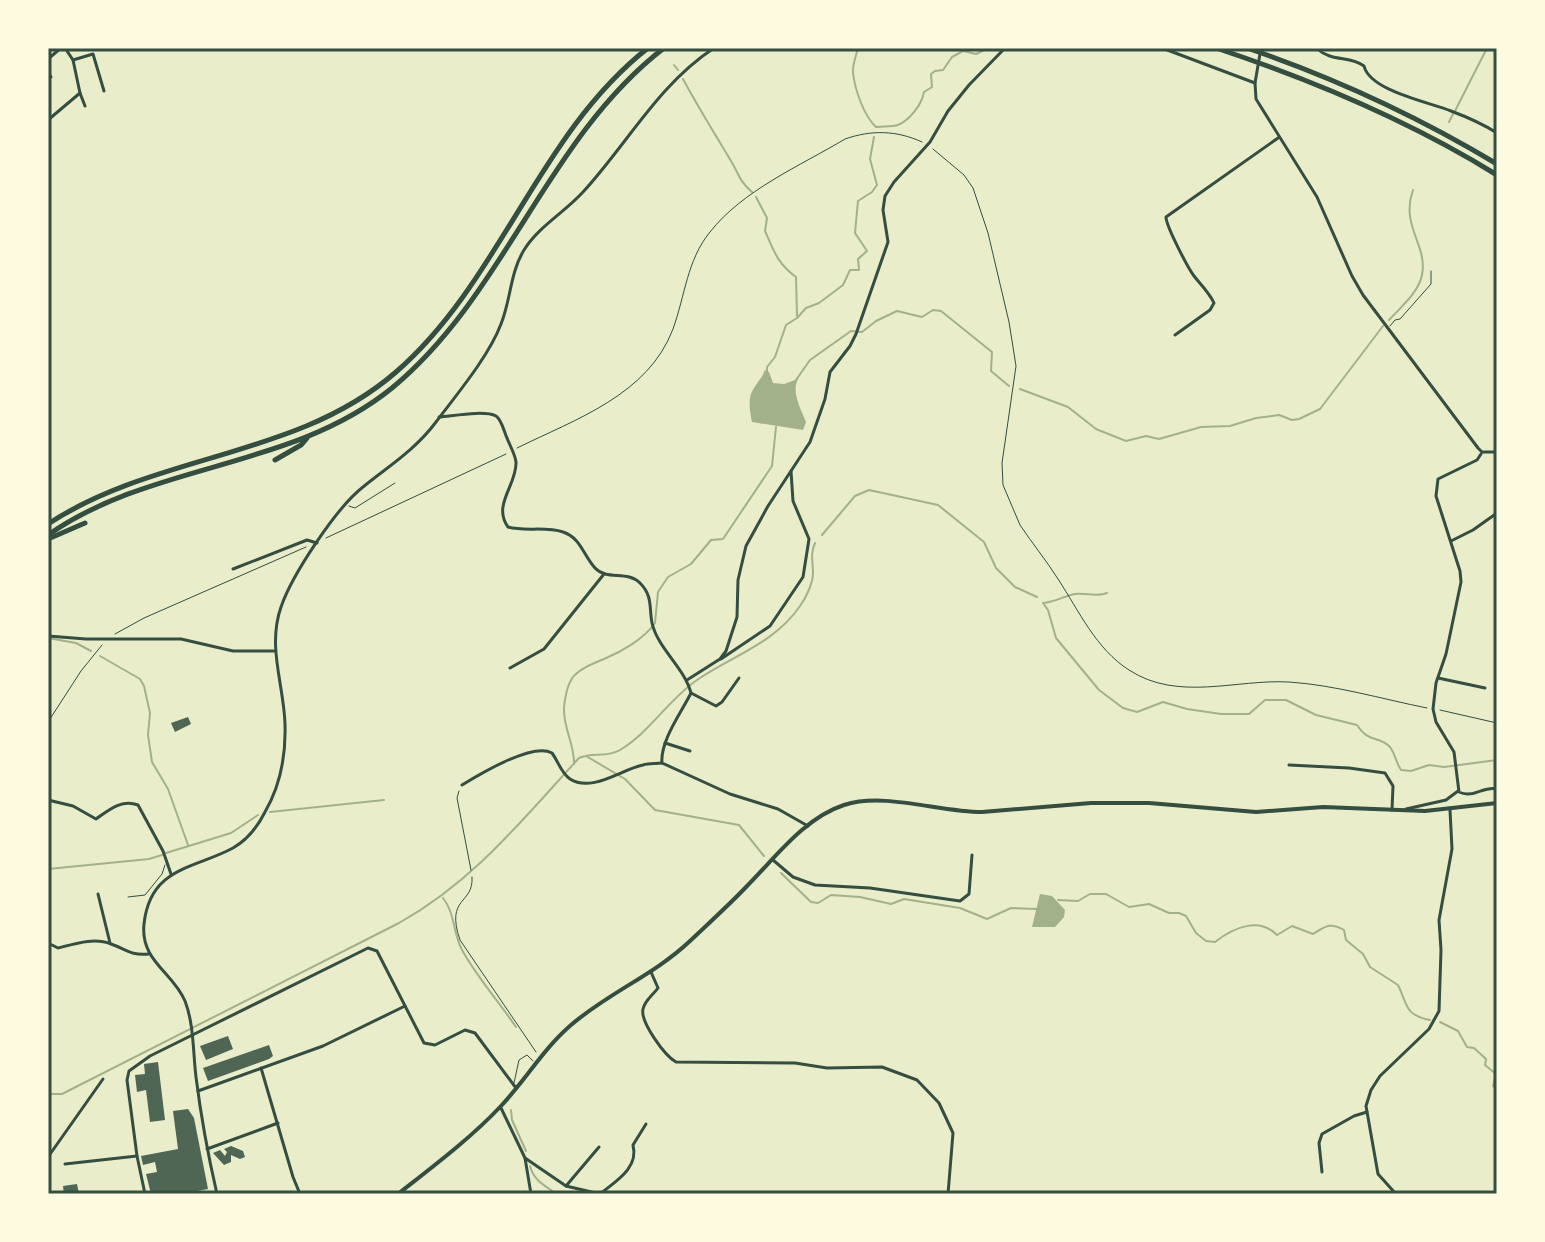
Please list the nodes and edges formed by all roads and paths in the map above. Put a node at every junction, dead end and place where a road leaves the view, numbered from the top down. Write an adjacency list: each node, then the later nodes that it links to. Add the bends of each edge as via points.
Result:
1 (63, 48): 11 (street); 12 (street)
2 (648, 48): 37 (highway, via 589,108 557,151 457,306 386,380 294,433 121,486)
3 (664, 48): 27 (highway, via 588,123 443,338 378,398)
4 (714, 48): 26 (street, via 668,85 586,189 527,245 515,267 499,329)
5 (1005, 48): 20 (street, via 969,85)
6 (1162, 48): 13 (street)
7 (1216, 48): 22 (highway, via 1365,104)
8 (1247, 48): 21 (highway, via 1361,92)
9 (1261, 48): 13 (street)
10 (1316, 48): 18 (street, via 1337,60 1358,61 1384,86)
11 (48, 59)
12 (73, 60): 14 (street, via 93,54); 15 (street)
13 (1256, 82): 19 (street, via 1259,106)
14 (104, 91)
15 (80, 93): 16 (street); 17 (street)
16 (85, 106)
17 (48, 120)
18 (1497, 133)
19 (1278, 138): 24 (street, via 1317,197 1352,276); 25 (street, via 1166,217 1192,273 1214,303)
20 (927, 145): 28 (path, via 902,135 866,132 845,139 741,202 700,247 688,270 672,330 643,375 606,404); 32 (street, via 885,196 888,242 857,332 830,372 810,442); 53 (path, via 964,175 979,202 1009,322 1016,366 1003,485 1020,525 1086,625 1118,662 1172,687 1292,682)
21 (1497, 164)
22 (1497, 175)
23 (1431, 271): 24 (lane, via 1431,284)
24 (1389, 327): 29 (street)
25 (1175, 335)
26 (439, 417): 28 (street, via 493,415); 34 (street, via 420,441)
27 (307, 438): 31 (highway); 38 (highway, via 116,498)
28 (513, 451): 40 (path); 42 (street, via 516,466 504,500 505,523 510,529 567,534)
29 (1482, 452): 30 (street); 39 (street, via 1435,484)
30 (1497, 452)
31 (275, 460)
32 (791, 471): 47 (street, via 746,546 737,617); 47 (street, via 793,501 809,539 803,577 770,626)
33 (395, 483): 34 (lane, via 355,508)
34 (346, 504): 40 (street)
35 (1497, 513): 39 (street)
36 (85, 523): 38 (highway)
37 (48, 524)
38 (48, 537)
39 (1451, 541): 50 (street, via 1460,591)
40 (317, 543): 41 (street, via 307,540); 43 (path); 46 (street, via 282,604)
41 (233, 569)
42 (604, 574): 48 (street, via 544,649); 51 (street, via 639,582 651,599 652,623)
43 (115, 634)
44 (48, 636): 46 (street, via 181,639 233,651)
45 (103, 644): 54 (path)
46 (275, 651): 73 (street, via 285,723 279,776 268,807 239,844)
47 (720, 659): 51 (street)
48 (510, 668)
49 (739, 678): 51 (street, via 716,706)
50 (1438, 678): 52 (street); 53 (street)
51 (689, 686): 56 (street)
52 (1485, 688)
53 (1433, 709): 55 (path); 62 (street, via 1451,745)
54 (48, 722)
55 (1497, 723)
56 (665, 743): 57 (street); 58 (street)
57 (690, 751)
58 (662, 763): 60 (street, via 581,782 563,773 552,753 539,749); 68 (street)
59 (1289, 765): 65 (street, via 1385,773 1393,786)
60 (462, 785): 72 (path, via 457,798)
61 (1497, 789): 62 (street, via 1470,796)
62 (1458, 791): 67 (street, via 1446,800)
63 (48, 800): 71 (street, via 96,819 117,805 138,805)
64 (1497, 803): 66 (main road)
65 (1392, 810): 67 (main road); 68 (main road, via 1323,807 1256,812 1117,802 965,812 868,800 834,809)
66 (1450, 810): 67 (main road); 90 (street, via 1452,849 1439,920 1439,1011 1429,1029 1376,1082)
67 (1403, 811)
68 (808, 826): 70 (main road)
69 (972, 855): 70 (street, via 969,894 960,901 815,885 793,877)
70 (773, 860): 80 (main road)
71 (168, 864): 73 (street); 76 (lane, via 145,895)
72 (471, 870)
73 (171, 874): 79 (street, via 148,905 144,938)
74 (472, 877): 83 (path, via 471,890 456,910 460,940)
75 (98, 894): 78 (street)
76 (128, 897)
77 (48, 939): 78 (street, via 58,948)
78 (110, 943): 79 (street, via 121,951)
79 (149, 954): 82 (street, via 184,999)
80 (651, 972): 83 (main road, via 587,1012); 106 (street, via 658,988 642,1016 676,1062 882,1067 924,1085 953,1133)
81 (405, 1006): 82 (street, via 377,951 368,948); 85 (street, via 323,1046); 87 (street, via 427,1046 465,1030 475,1033)
82 (191, 1036): 88 (street); 95 (street, via 129,1071)
83 (539, 1058): 84 (main road)
84 (535, 1064): 87 (main road); 87 (lane, via 527,1055 519,1060)
85 (261, 1068): 88 (street); 91 (street)
86 (103, 1079): 96 (street)
87 (516, 1088): 89 (main road)
88 (198, 1091): 94 (street)
89 (500, 1107): 97 (street); 104 (main road)
90 (1367, 1112): 99 (street, via 1322,1134); 107 (street, via 1378,1174)
91 (278, 1123): 94 (street); 103 (street)
92 (646, 1124): 100 (street, via 633,1145 631,1166 600,1194)
93 (599, 1147): 100 (street)
94 (207, 1149): 102 (street)
95 (137, 1156): 98 (street); 101 (street)
96 (48, 1157)
97 (525, 1158): 100 (street); 105 (street)
98 (65, 1164)
99 (1322, 1172)
100 (566, 1186)
101 (145, 1194)
102 (217, 1194)
103 (300, 1194)
104 (398, 1194)
105 (531, 1194)
106 (948, 1194)
107 (1396, 1194)

